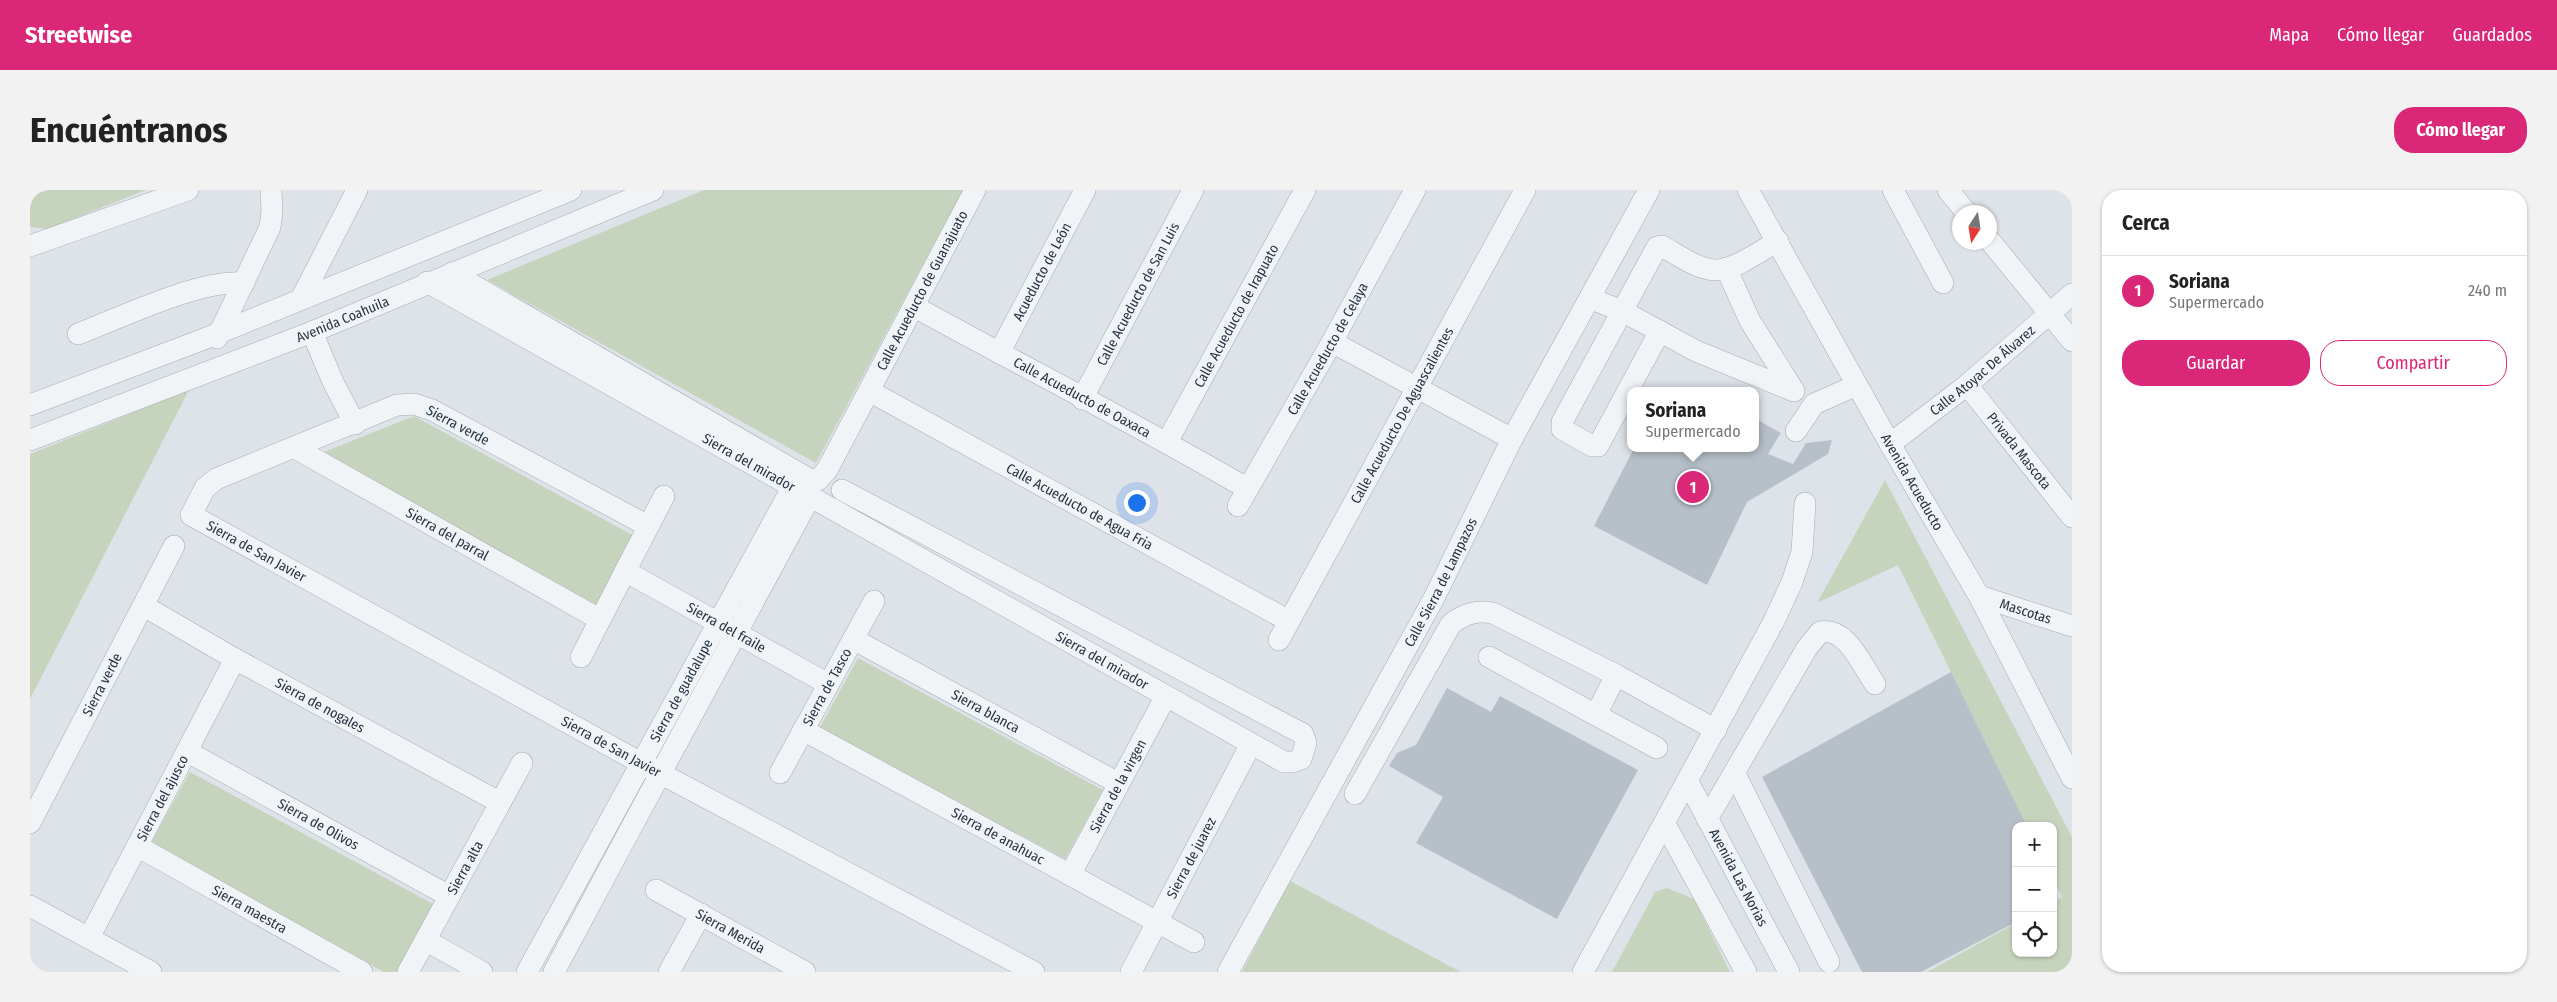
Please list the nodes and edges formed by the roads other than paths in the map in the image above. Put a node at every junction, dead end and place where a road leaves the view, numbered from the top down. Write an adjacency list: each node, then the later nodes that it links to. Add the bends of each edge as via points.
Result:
1 (188, 190): 18 (street)
2 (271, 190): 23 (street, via 270,228)
3 (357, 190): 26 (street)
4 (572, 190): 26 (street)
5 (653, 190): 21 (street, Avenida Coahuila)
6 (975, 190): 28 (street, Calle Acueducto de Guanajuato)
7 (1085, 190): 37 (street, Acueducto de León)
8 (1193, 190): 46 (street, Calle Acueducto de San Luis)
9 (1305, 190): 53 (street, Calle Acueducto de Irapuato)
10 (1415, 190): 36 (street, Calle Acueducto de Celaya)
11 (1525, 190): 42 (street, Calle Acueducto De Aguascalientes)
12 (1649, 190): 27 (street, Calle Sierra de Lampazos)
13 (1748, 190): 17 (street, Avenida Acueducto)
14 (1893, 190): 24 (street)
15 (1948, 190): 16 (street)
16 (1960, 205)
17 (1778, 241): 20 (street); 39 (street, Avenida Acueducto)
18 (30, 246)
19 (1997, 250): 30 (street)
20 (1726, 268): 29 (street, via 1706,268 1662,246 1657,247); 43 (street, via 1750,321)
21 (452, 274): 22 (street, Avenida Coahuila); 56 (street, Sierra del mirador, via 809,479)
22 (427, 282): 33 (street, Avenida Coahuila); 56 (street, Sierra del mirador)
23 (244, 283): 32 (street); 34 (street, via 203,287)
24 (1943, 283)
25 (2072, 294): 30 (street, Calle Atoyac De Álvarez)
26 (300, 299): 32 (street)
27 (1592, 299): 29 (street); 52 (street, Calle Sierra de Lampazos)
28 (915, 307): 37 (street, Calle Acueducto de Oaxaca); 44 (street, Calle Acueducto de Guanajuato)
29 (1624, 312): 31 (street); 45 (street, via 1561,425 1562,429 1592,446 1598,446)
30 (2049, 313): 35 (street); 40 (street, Calle Atoyac De Álvarez)
31 (1660, 331): 41 (street); 43 (street, via 1696,351)
32 (220, 332): 38 (street); 47 (street)
33 (312, 332): 38 (street, Avenida Coahuila); 49 (street, via 332,382)
34 (78, 334)
35 (2072, 341)
36 (1332, 342): 42 (street); 59 (street, Calle Acueducto de Celaya)
37 (998, 353): 46 (street, Calle Acueducto de Oaxaca)
38 (196, 375): 51 (street, Avenida Coahuila)
39 (1857, 384): 48 (street, via 1822,399); 54 (street, Avenida Acueducto)
40 (1967, 385): 54 (street, Calle Atoyac De Álvarez); 62 (street, Privada Mascota)
41 (1630, 387)
42 (1416, 388): 52 (street); 74 (street, Calle Acueducto De Aguascalientes)
43 (1794, 391): 48 (street)
44 (871, 392): 56 (street, Calle Acueducto de Guanajuato, via 827,470); 74 (street, Calle Acueducto de Agua Fria)
45 (1627, 392)
46 (1082, 398): 53 (street, Calle Acueducto de Oaxaca)
47 (32, 400): 51 (street)
48 (1808, 410): 50 (street)
49 (355, 424): 55 (street, Sierra verde); 63 (street, Sierra verde, via 397,405 422,406)
50 (1796, 431)
51 (39, 437)
52 (1512, 439): 124 (street, Calle Sierra de Lampazos, via 1434,598)
53 (1167, 442): 59 (street, Calle Acueducto de Oaxaca)
54 (1890, 444): 68 (street, Avenida Acueducto)
55 (295, 448): 61 (street, Sierra verde, via 216,479 205,488); 71 (street, Sierra del parral)
56 (807, 488): 67 (street, Sierra del mirador); 72 (street, Sierra de guadalupe); 75 (street, Sierra de guadalupe)
57 (842, 490): 66 (street, Sierra del mirador)
58 (664, 496): 63 (street)
59 (1243, 498)
60 (1805, 503): 86 (street, via 1802,552 1792,582)
61 (191, 515): 92 (street, Sierra de San Javier)
62 (2072, 517)
63 (648, 526): 65 (street)
64 (174, 546): 70 (street, Sierra verde)
65 (625, 571): 71 (street); 72 (street, Sierra del fraile)
66 (1000, 574): 67 (street); 87 (street, Sierra del mirador, via 1303,734 1306,743 1301,759 1293,762 1284,762)
67 (987, 594): 83 (street, Sierra del mirador)
68 (1979, 596): 73 (street, Mascotas); 88 (street, Avenida Acueducto)
69 (874, 601): 76 (street, Sierra de Tasco)
70 (144, 606): 79 (street, Sierra de nogales); 101 (street, Sierra verde)
71 (599, 619): 77 (street)
72 (717, 623): 75 (street, Sierra del fraile); 92 (street, Sierra de guadalupe)
73 (2072, 626)
74 (1284, 630)
75 (737, 634): 81 (street, Sierra del fraile); 92 (street, Sierra de guadalupe)
76 (853, 639): 81 (street, Sierra de Tasco); 97 (street, Sierra blanca)
77 (581, 657)
78 (1489, 657): 84 (street)
79 (235, 659): 90 (street, Sierra del ajusco); 99 (street, Sierra de nogales)
80 (1616, 675): 84 (street); 86 (street); 98 (street, via 1493,613 1482,611 1466,615 1451,624)
81 (828, 684): 85 (street, Sierra de Tasco)
82 (1875, 684): 94 (street, via 1842,636 1831,631 1820,632 1806,648)
83 (1166, 696): 87 (street, Sierra del mirador); 97 (street, Sierra de la virgen)
84 (1596, 715): 89 (street)
85 (803, 730): 93 (street, Sierra de Tasco); 104 (street, Sierra de anahuac)
86 (1716, 730): 96 (street)
87 (1251, 744): 109 (street, Sierra de juarez)
88 (2063, 744): 95 (street, Avenida Acueducto)
89 (1657, 748)
90 (188, 752): 103 (street, Sierra del ajusco); 106 (street, Sierra de Olivos)
91 (522, 764): 99 (street, Sierra alta)
92 (650, 767): 118 (street, Sierra de guadalupe); 119 (street, Sierra de guadalupe); 122 (street, Sierra de San Javier)
93 (780, 773)
94 (1734, 774): 100 (street); 113 (street)
95 (2072, 778)
96 (1688, 782): 100 (street, Avenida Las Norias); 102 (street)
97 (1118, 783): 104 (street, Sierra de la virgen)
98 (1355, 794)
99 (499, 802): 106 (street, Sierra alta)
100 (1706, 819): 127 (street, Avenida Las Norias)
101 (30, 823)
102 (1665, 824): 125 (street); 126 (street)
103 (137, 846): 110 (street, Sierra del ajusco); 115 (street, Sierra maestra)
104 (1070, 875): 109 (street, Sierra de anahuac)
105 (656, 890): 108 (street, Sierra Merida)
106 (449, 896): 111 (street, Sierra alta)
107 (30, 906): 110 (street)
108 (700, 914): 120 (street); 121 (street, Sierra Merida)
109 (1159, 923): 112 (street, Sierra de anahuac); 123 (street, Sierra de juarez)
110 (89, 938): 114 (street)
111 (427, 941): 116 (street, Sierra alta); 117 (street)
112 (1194, 942)
113 (1829, 962)
114 (151, 972)
115 (362, 972)
116 (408, 972)
117 (482, 972)
118 (527, 972)
119 (554, 972)
120 (669, 972)
121 (804, 972)
122 (1034, 972)
123 (1131, 972)
124 (1228, 972)
125 (1583, 972)
126 (1746, 972)
127 (1789, 972)

